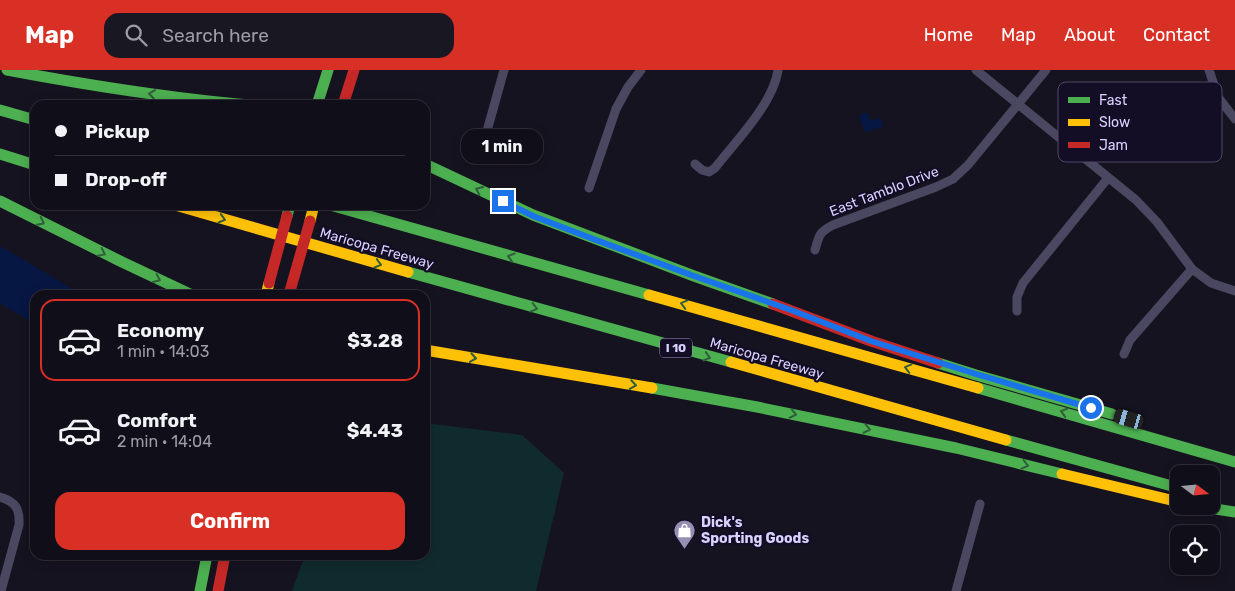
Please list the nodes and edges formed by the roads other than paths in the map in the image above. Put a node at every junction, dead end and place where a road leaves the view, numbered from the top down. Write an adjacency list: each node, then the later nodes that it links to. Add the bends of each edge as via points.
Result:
1 (7, 70): 11 (main road, one-way to 1)
2 (328, 70): 12 (main road)
3 (354, 70): 13 (main road)
4 (504, 70): 20 (street)
5 (641, 70): 27 (street, via 616,109)
6 (778, 70): 24 (street, via 772,91 761,110 715,168 708,172)
7 (976, 70): 15 (street)
8 (1046, 70): 15 (street, East Tamblo Drive)
9 (1209, 70): 10 (street)
10 (1213, 82)
11 (199, 100)
12 (319, 100)
13 (345, 100)
14 (1222, 102): 18 (street)
15 (1018, 104): 19 (street); 33 (street, East Tamblo Drive, via 968,166 953,179 823,230)
16 (0, 110): 17 (main road)
17 (30, 119)
18 (1235, 119)
19 (1058, 137)
20 (479, 148)
21 (0, 154): 23 (main road)
22 (1089, 162): 26 (street)
23 (30, 163)
24 (694, 164)
25 (430, 166): 42 (main road, one-way to 25, via 871,341 533,216)
26 (1108, 178): 34 (street, via 1158,222); 39 (street, via 1023,283 1017,296)
27 (589, 188)
28 (0, 201): 36 (main road, one-way to 36)
29 (192, 210): 46 (main road, Maricopa Freeway / I 10, one-way to 46)
30 (313, 210): 37 (main road, bridge)
31 (348, 210): 44 (main road, Maricopa Freeway, one-way to 31)
32 (288, 211): 35 (main road, bridge)
33 (815, 250)
34 (1192, 269): 38 (street, via 1211,283); 41 (street, via 1130,340)
35 (267, 289)
36 (181, 290)
37 (291, 290)
38 (1235, 291)
39 (1017, 311)
40 (430, 351): 48 (main road, one-way to 48, via 757,407 956,448)
41 (1124, 354)
42 (1120, 416)
43 (1168, 430): 44 (main road)
44 (1195, 450): 45 (main road, Maricopa Freeway)
45 (1235, 462)
46 (1170, 486)
47 (0, 497): 56 (street, via 14,504 20,516)
48 (1170, 500)
49 (1220, 500): 51 (main road)
50 (980, 504): 59 (street)
51 (1235, 504)
52 (1220, 510): 53 (main road)
53 (1235, 512)
54 (206, 560): 57 (main road)
55 (224, 560): 58 (main road)
56 (1, 591)
57 (200, 591)
58 (218, 591)
59 (956, 591)

